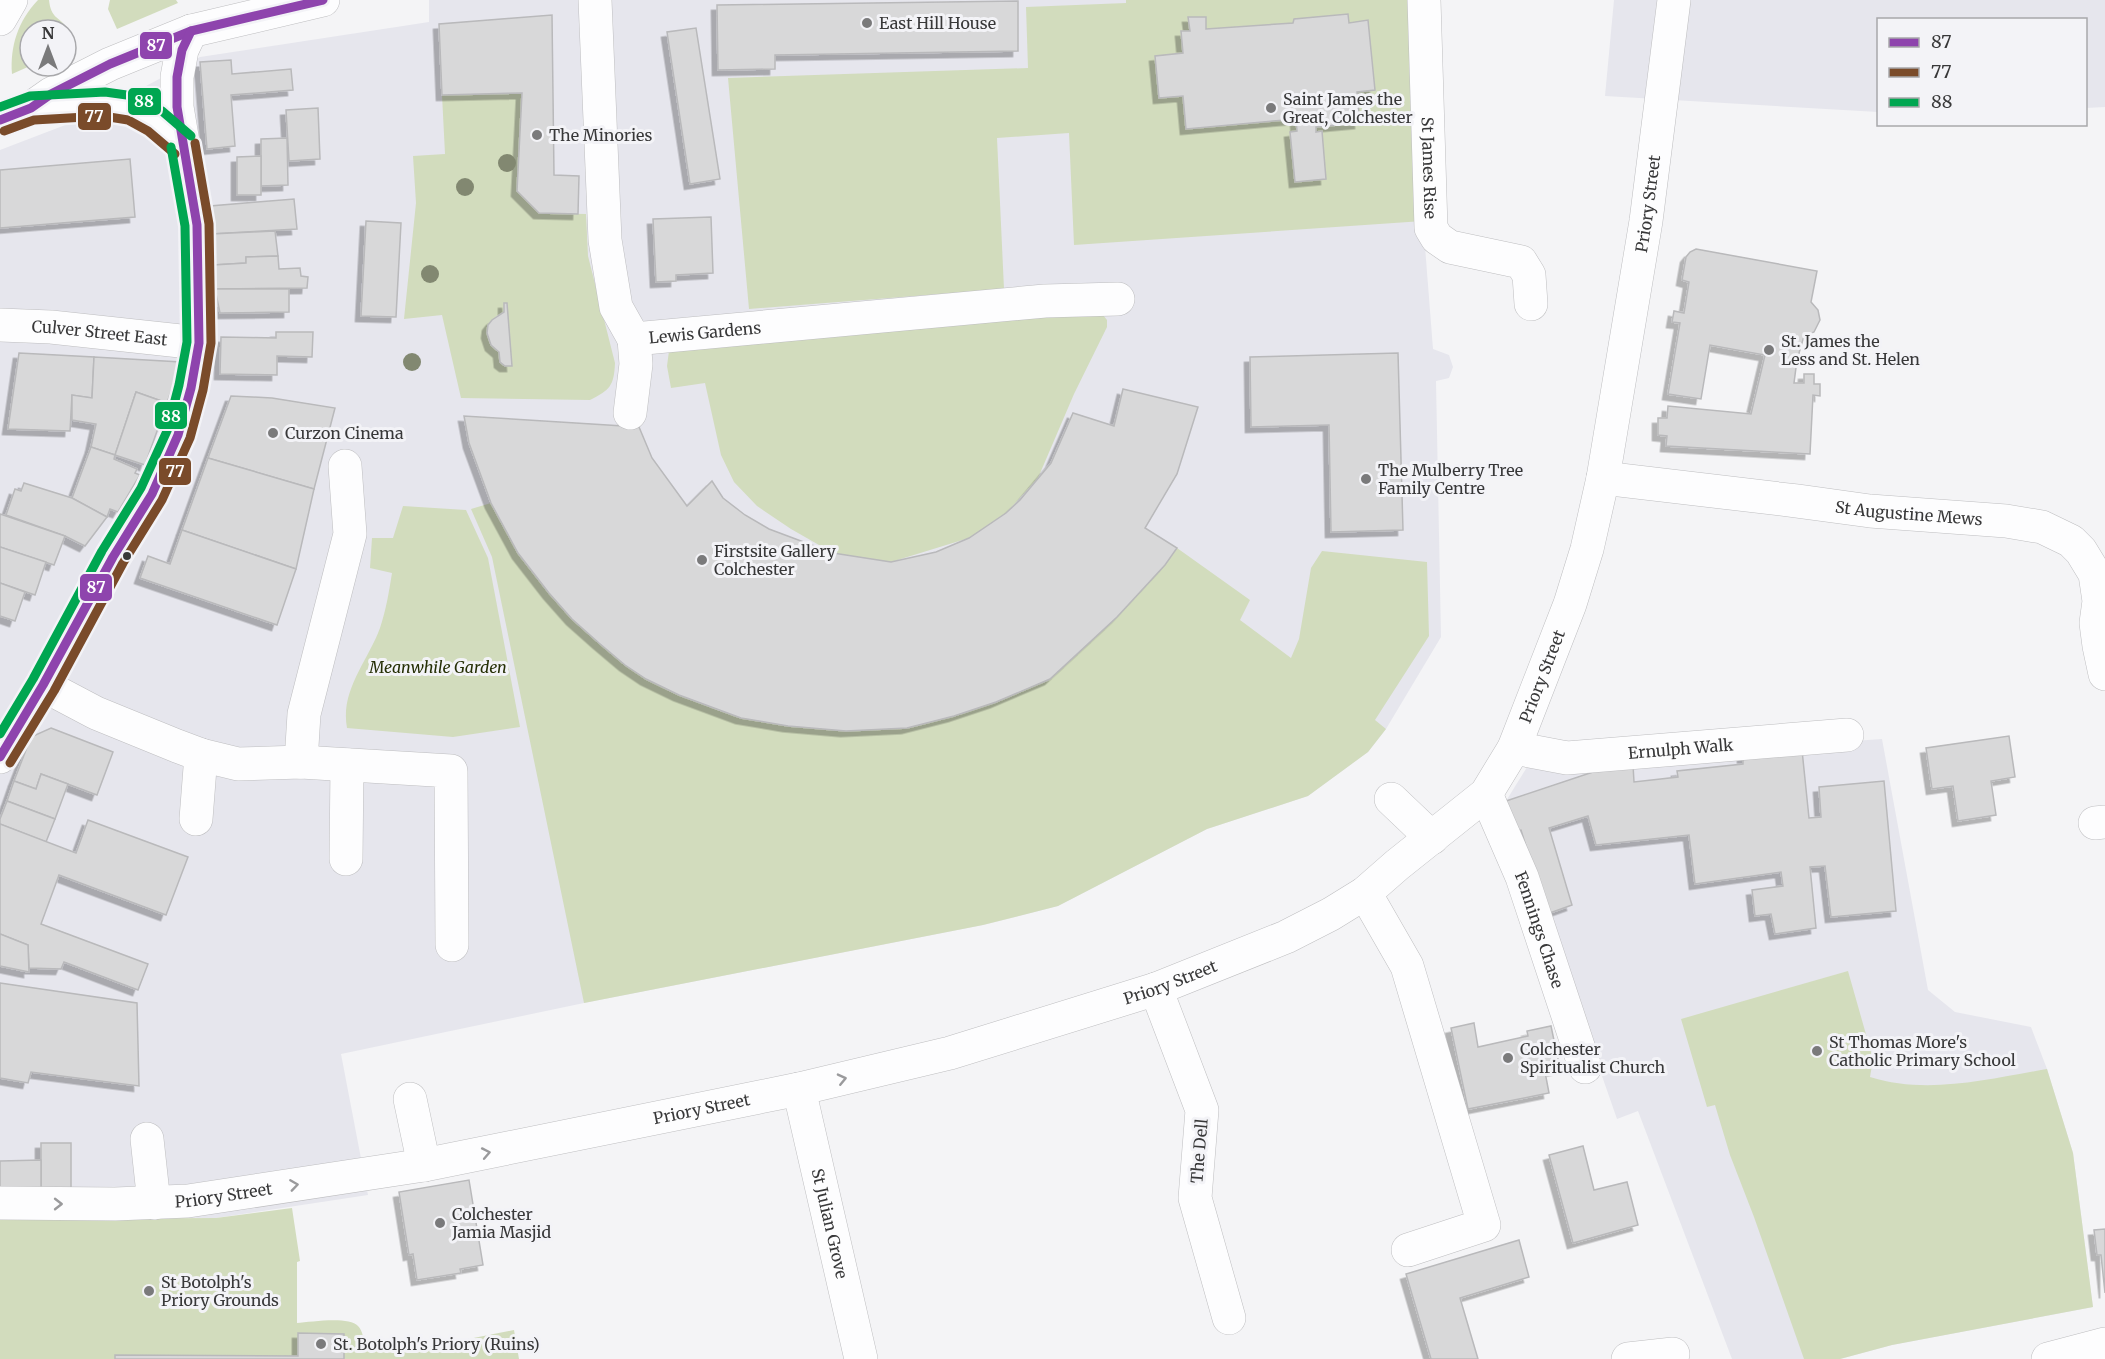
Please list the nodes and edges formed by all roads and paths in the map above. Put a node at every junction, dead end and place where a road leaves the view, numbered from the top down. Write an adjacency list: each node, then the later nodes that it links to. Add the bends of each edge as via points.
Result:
1 (11, 0): 7 (street)
2 (322, 0): 6 (street, via 273,11)
3 (596, 0): 15 (street, Lewis Gardens, via 605,240 616,307)
4 (1424, 0): 13 (street, St James Rise, via 1431,228 1450,247 1521,262 1530,275)
5 (1674, 0): 19 (street, Priory Street, via 1646,221)
6 (216, 12): 8 (street)
7 (0, 19)
8 (191, 31): 9 (street, via 110,64); 11 (street, via 182,50 177,77)
9 (31, 108): 10 (street); 11 (street, via 104,104 132,108)
10 (0, 120)
11 (183, 145): 16 (street, via 196,225)
12 (1118, 298): 15 (street, Lewis Gardens, via 1045,301)
13 (1531, 304)
14 (0, 325): 16 (street, Culver Street East)
15 (634, 339): 17 (street, via 636,364)
16 (199, 343): 21 (street, via 178,435 152,494 112,557)
17 (630, 413)
18 (345, 466): 26 (street, via 350,534 304,714)
19 (1603, 478): 20 (street, St Augustine Mews, via 1870,512 2042,527 2071,541 2095,574 2099,601 2096,622); 23 (street, Priory Street, via 1570,604)
20 (2105, 674)
21 (43, 685): 24 (street, via 96,713); 25 (street)
22 (1847, 735): 23 (street, Ernulph Walk, via 1567,758)
23 (1514, 748): 28 (street, Priory Street)
24 (201, 755): 26 (street, via 238,764); 30 (street)
25 (0, 757)
26 (301, 762): 27 (street)
27 (347, 765): 32 (street); 34 (street, via 451,771)
28 (1486, 794): 31 (street, Priory Street); 36 (street, Fennings Chase, via 1522,877)
29 (1391, 800): 31 (street)
30 (196, 819)
31 (1432, 838): 33 (street, Priory Street)
32 (346, 859)
33 (1365, 893): 35 (street, Priory Street, via 1286,937); 43 (street, via 1407,966 1484,1225)
34 (452, 945)
35 (1156, 989): 37 (street, Priory Street, one-way to 35, via 950,1053); 44 (street, The Dell, via 1202,1110 1195,1198)
36 (1585, 1067)
37 (799, 1089): 40 (street, Priory Street, one-way to 37); 47 (street, St Julian Grove)
38 (410, 1099): 40 (street)
39 (147, 1140): 42 (street)
40 (424, 1165): 42 (street, Priory Street, one-way to 40)
41 (0, 1203): 42 (street, Priory Street, one-way to 42)
42 (154, 1203)
43 (1408, 1250)
44 (1229, 1318)
45 (2105, 1344): 49 (street)
46 (1673, 1354): 48 (street)
47 (861, 1359)
48 (1628, 1359)
49 (2048, 1359)

